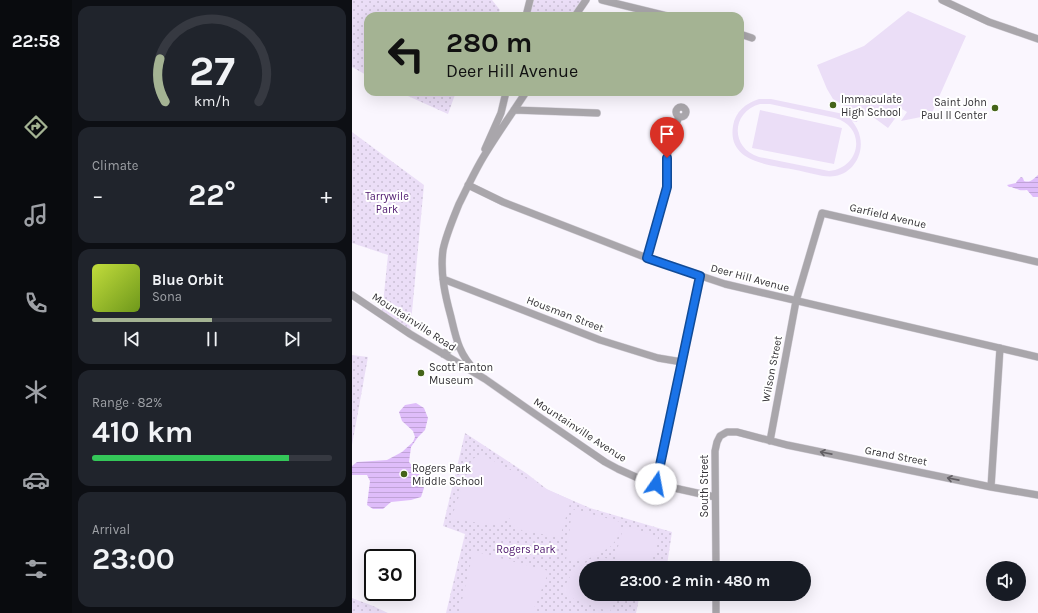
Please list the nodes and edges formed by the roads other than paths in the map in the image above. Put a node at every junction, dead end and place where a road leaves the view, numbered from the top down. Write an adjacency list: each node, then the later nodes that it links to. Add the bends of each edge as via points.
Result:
1 (530, 0): 5 (street)
2 (586, 0): 6 (street)
3 (602, 0): 7 (street)
4 (942, 0): 10 (street, via 989,22)
5 (527, 12)
6 (578, 12)
7 (651, 12)
8 (744, 35): 9 (street)
9 (752, 38)
10 (1038, 39)
11 (505, 96): 16 (street, via 501,113)
12 (523, 96): 13 (street)
13 (514, 110): 14 (street); 16 (street)
14 (597, 113)
15 (679, 117): 18 (street, via 668,147 667,187)
16 (481, 160): 17 (street)
17 (468, 185): 18 (street, Deer Hill Avenue, via 503,202); 21 (street, via 448,233 444,250)
18 (647, 258): 20 (street, Deer Hill Avenue)
19 (1038, 262): 23 (street, Garfield Avenue, via 822,213)
20 (700, 276): 23 (street, Deer Hill Avenue); 28 (street)
21 (443, 280): 24 (street); 28 (street, Housman Street, via 600,340 658,358)
22 (352, 294): 26 (street, Mountainville Road)
23 (796, 301): 25 (street, Deer Hill Avenue); 31 (street, Wilson Street)
24 (458, 344): 26 (street); 29 (street, via 466,360)
25 (1000, 348): 27 (street, Deer Hill Avenue); 33 (street)
26 (443, 354): 29 (street, Mountainville Road)
27 (1038, 357)
28 (682, 362): 32 (street)
29 (485, 379): 32 (street, Mountainville Avenue, via 605,462)
30 (750, 435): 31 (street, Grand Street); 35 (street, South Street, via 727,432 720,436 715,451)
31 (770, 441): 33 (street, Grand Street, one-way to 31)
32 (656, 484): 35 (street, Mountainville Avenue)
33 (991, 486): 34 (street, Grand Street)
34 (1038, 495)
35 (715, 497): 36 (street, South Street)
36 (716, 561)
37 (716, 601): 38 (street)
38 (716, 613)

